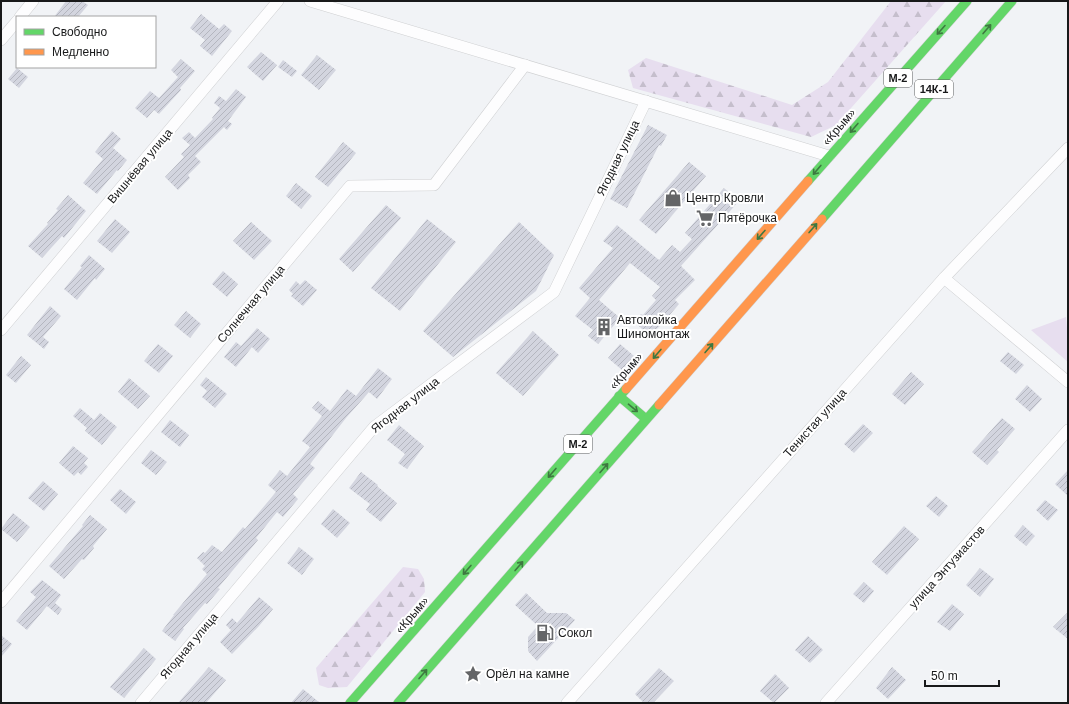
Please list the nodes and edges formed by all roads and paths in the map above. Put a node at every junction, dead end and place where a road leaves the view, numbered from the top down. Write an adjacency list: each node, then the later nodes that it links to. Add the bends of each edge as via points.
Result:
1 (33, 1): 6 (street)
2 (278, 1): 14 (street, Вишнёвая улица)
3 (310, 1): 9 (street)
4 (966, 1): 12 (main road, «Крым» / М-2, one-way to 12)
5 (1012, 1): 17 (main road, 14К-1, one-way to 5)
6 (21, 16)
7 (16, 22): 8 (street)
8 (1, 40)
9 (525, 65): 10 (street); 19 (street, Солнечная улица, via 434,185 350,186)
10 (646, 101): 12 (street); 21 (street, Ягодная улица, via 554,292 374,427)
11 (1068, 148): 13 (street, Тенистая улица)
12 (830, 156): 16 (main road, «Крым» / М-2, one-way to 16)
13 (944, 278): 15 (street); 20 (street, Тенистая улица)
14 (1, 330)
15 (1068, 382)
16 (619, 396): 17 (main road, one-way to 17); 22 (main road, «Крым» / М-2, one-way to 22)
17 (646, 419): 23 (main road, one-way to 17)
18 (1068, 430): 24 (street, улица Энтузиастов)
19 (1, 602)
20 (572, 702)
21 (141, 703)
22 (350, 703)
23 (398, 703)
24 (826, 703)

